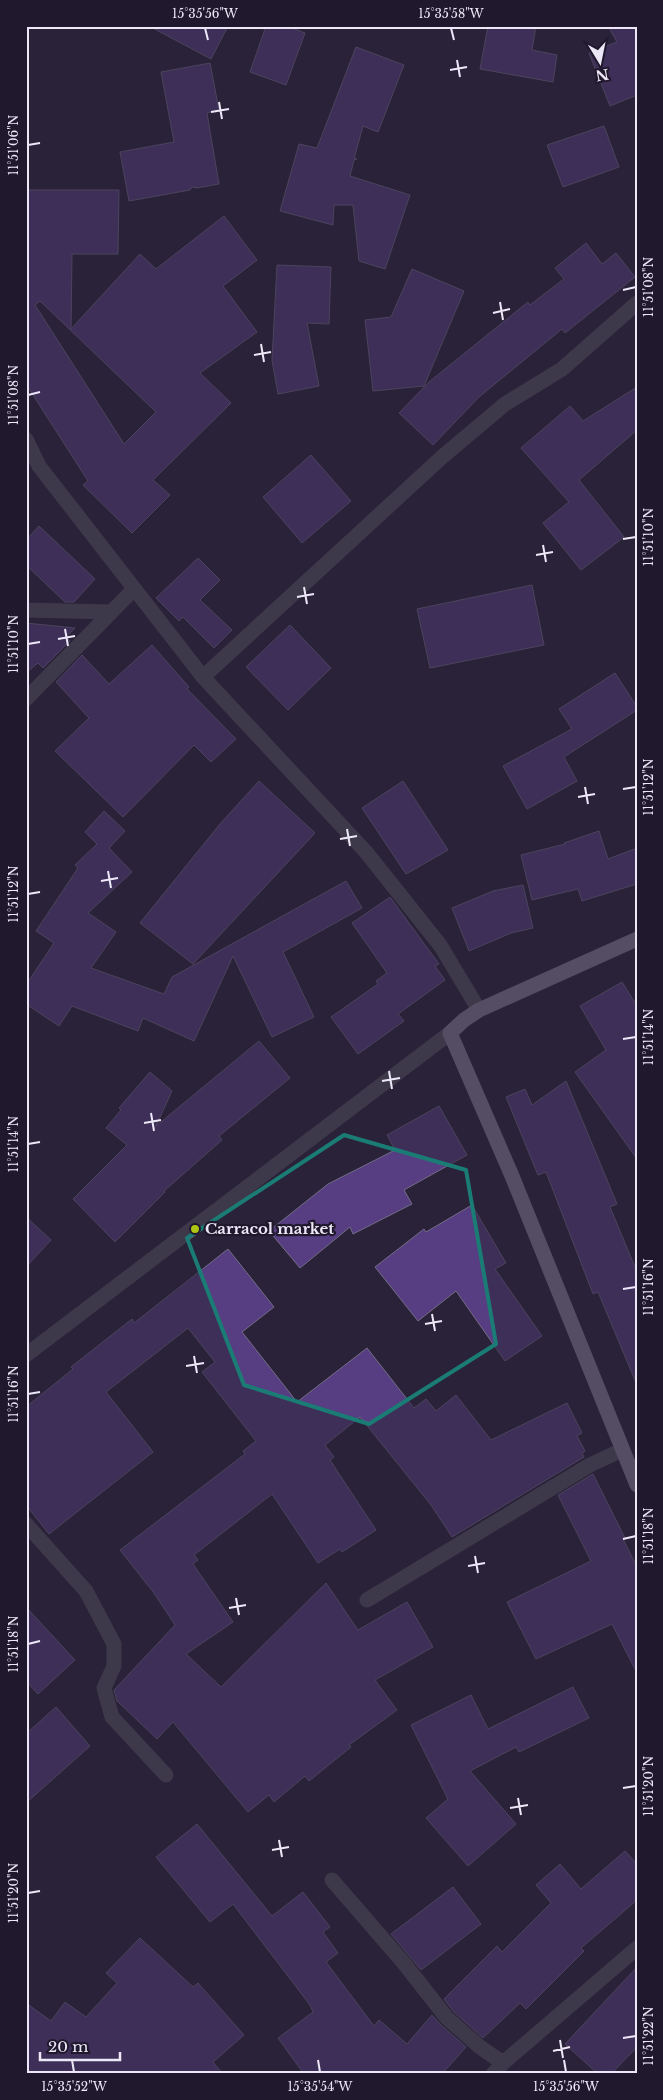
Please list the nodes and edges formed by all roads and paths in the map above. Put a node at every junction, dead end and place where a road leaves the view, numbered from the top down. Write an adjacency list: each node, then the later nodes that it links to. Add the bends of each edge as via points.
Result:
1 (637, 303): 6 (street, via 562,369 505,404 442,457)
2 (26, 439): 3 (street, via 39,466)
3 (134, 589): 5 (street); 6 (street)
4 (26, 610): 5 (street)
5 (110, 612): 7 (street)
6 (204, 677): 9 (street, via 366,852 440,945)
7 (26, 699)
8 (637, 939): 9 (main road)
9 (479, 1010): 10 (main road)
10 (450, 1033): 11 (street); 12 (main road, via 512,1176)
11 (26, 1355)
12 (622, 1450): 13 (main road); 15 (street, via 590,1465)
13 (637, 1485)
14 (26, 1524): 16 (street, via 86,1591 114,1644 114,1666 104,1688 112,1717)
15 (367, 1600)
16 (166, 1775)
17 (332, 1880): 19 (street, via 447,2018)
18 (637, 1948): 19 (street)
19 (498, 2068)

